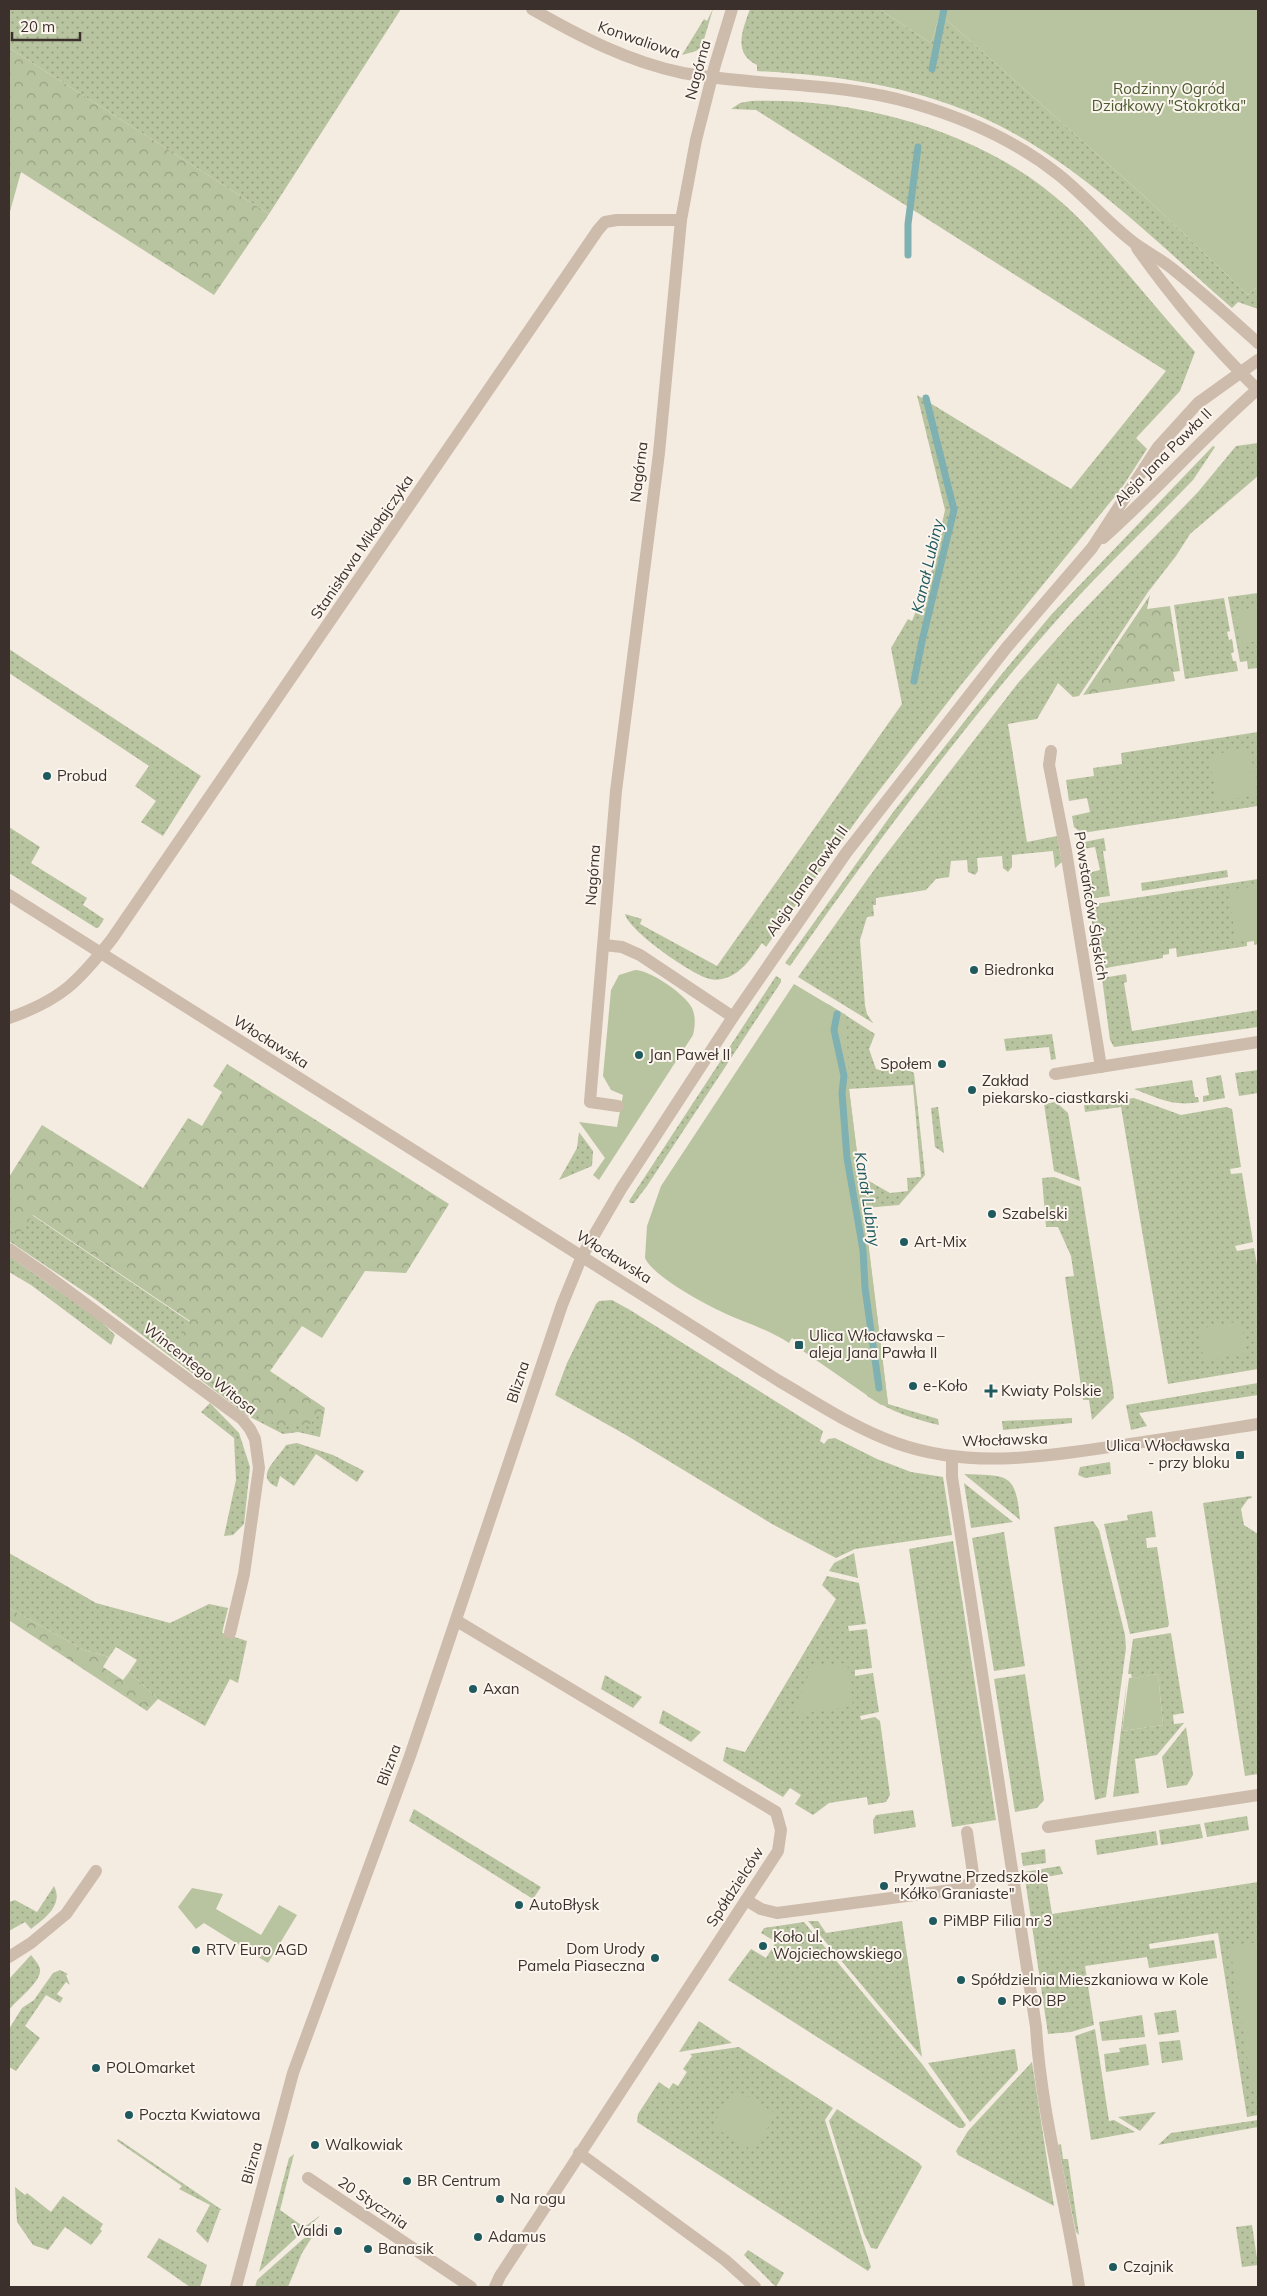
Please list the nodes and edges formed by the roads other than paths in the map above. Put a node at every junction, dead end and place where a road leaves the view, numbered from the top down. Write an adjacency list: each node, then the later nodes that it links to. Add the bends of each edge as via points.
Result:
1 (532, 9): 3 (street, Konwaliowa, via 573,33 610,49 668,69)
2 (732, 9): 3 (street, Nagórna)
3 (713, 77): 4 (street, Nagórna, via 696,140); 5 (street, Konwaliowa, via 816,85 879,94 969,123 1032,156 1060,176)
4 (682, 220): 13 (street, Nagórna, via 658,453 616,791); 14 (street, Stanisława Mikołajczyka, via 617,220 605,222 598,230)
5 (1133, 242): 6 (street, via 1173,269); 8 (street, via 1162,283)
6 (1258, 342)
7 (1258, 360): 8 (street, Aleja Jana Pawła II)
8 (1241, 373): 9 (street); 10 (street, Aleja Jana Pawła II, via 1198,403 1158,447)
9 (1258, 390): 10 (street, Aleja Jana Pawła II, via 1215,426 1144,502)
10 (1092, 548): 15 (street, Aleja Jana Pawła II, via 1007,646 846,853)
11 (1051, 751): 18 (street, Powstańców Śląskich, via 1050,765)
12 (9, 895): 14 (street, Włocławska)
13 (604, 945): 15 (street, via 622,947 640,955); 20 (street, Nagórna, via 590,1102)
14 (101, 953): 16 (street, Stanisława Mikołajczyka, via 61,995); 22 (street, Włocławska)
15 (733, 1017): 22 (street, Aleja Jana Pawła II, via 620,1189)
16 (9, 1018)
17 (1258, 1042): 18 (street)
18 (1101, 1067): 19 (street)
19 (1055, 1074)
20 (618, 1106)
21 (9, 1249): 26 (street, Wincentego Witosa, via 242,1419 250,1429 258,1449 259,1468 244,1574)
22 (582, 1256): 24 (street, Włocławska, via 838,1416 897,1444); 25 (street, Blizna, via 556,1321)
23 (1258, 1424): 24 (street, Włocławska, via 1065,1453 1002,1459)
24 (952, 1457): 39 (street, via 952,1477 1054,2160)
25 (456, 1621): 31 (street, Spółdzielców, via 776,1812 782,1830 778,1851); 35 (street, Blizna, via 410,1756 293,2073)
26 (230, 1633)
27 (1258, 1795): 28 (street)
28 (1048, 1827)
29 (967, 1832): 31 (street, via 973,1873 970,1882 960,1889 778,1913 766,1912)
30 (96, 1871): 32 (street, via 66,1914 30,1943)
31 (746, 1900): 33 (street, Spółdzielców)
32 (9, 1955)
33 (580, 2153): 37 (street, Spółdzielców); 38 (street, via 725,2260)
34 (308, 2178): 36 (street, 20 Stycznia)
35 (236, 2287)
36 (471, 2287)
37 (495, 2287)
38 (755, 2287)
39 (1079, 2287)

